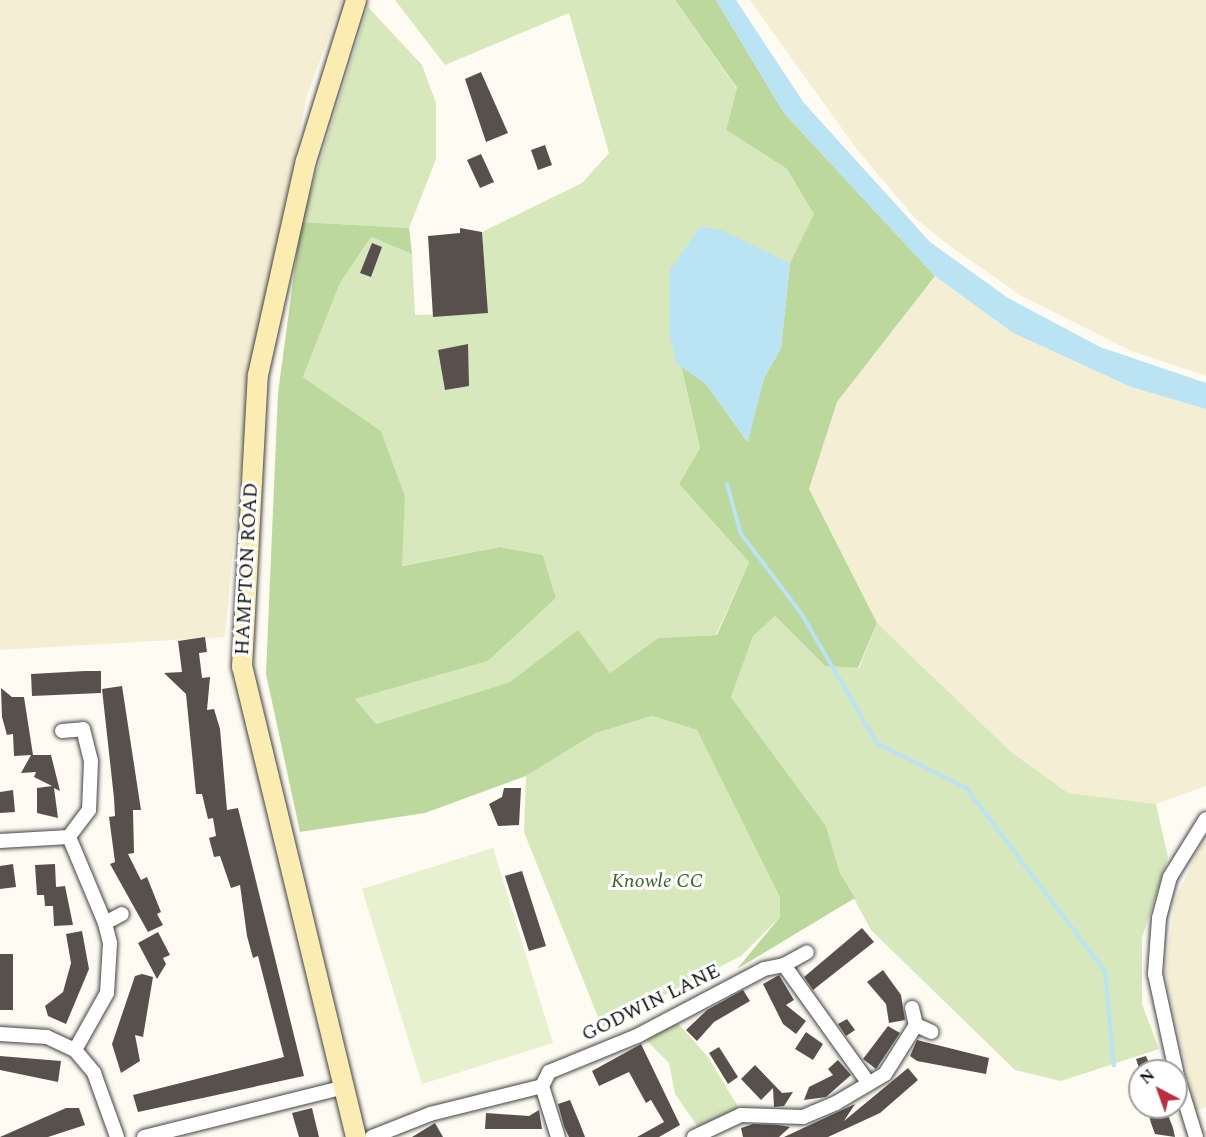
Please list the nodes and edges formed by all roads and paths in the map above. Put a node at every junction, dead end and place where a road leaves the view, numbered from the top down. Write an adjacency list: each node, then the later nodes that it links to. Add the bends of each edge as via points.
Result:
1 (356, 0): 18 (street, HAMPTON ROAD, via 306,161 260,364 242,667)
2 (62, 730): 4 (street, via 83,729 91,761 89,810)
3 (1206, 819): 15 (street, via 1170,877 1159,918 1155,974)
4 (69, 837): 5 (street); 7 (street)
5 (0, 842)
6 (122, 914): 7 (street)
7 (105, 923): 14 (street, via 111,944 107,993)
8 (807, 952): 9 (street, GODWIN LANE)
9 (784, 965): 16 (street); 17 (street, GODWIN LANE, via 764,969 639,1035 549,1072)
10 (912, 1008): 11 (street)
11 (916, 1025): 12 (street); 16 (street, via 885,1074)
12 (932, 1032)
13 (0, 1034): 14 (street, via 47,1037)
14 (75, 1050): 21 (street, via 94,1073)
15 (1173, 1059)
16 (867, 1082): 26 (street, via 804,1117 756,1112)
17 (542, 1086): 20 (street, via 430,1114); 25 (street)
18 (345, 1087): 22 (street); 23 (street, HAMPTON ROAD)
19 (1188, 1111): 27 (street)
20 (393, 1134): 24 (street)
21 (117, 1137)
22 (144, 1137)
23 (356, 1137)
24 (372, 1137)
25 (558, 1137)
26 (694, 1137)
27 (1196, 1137)

